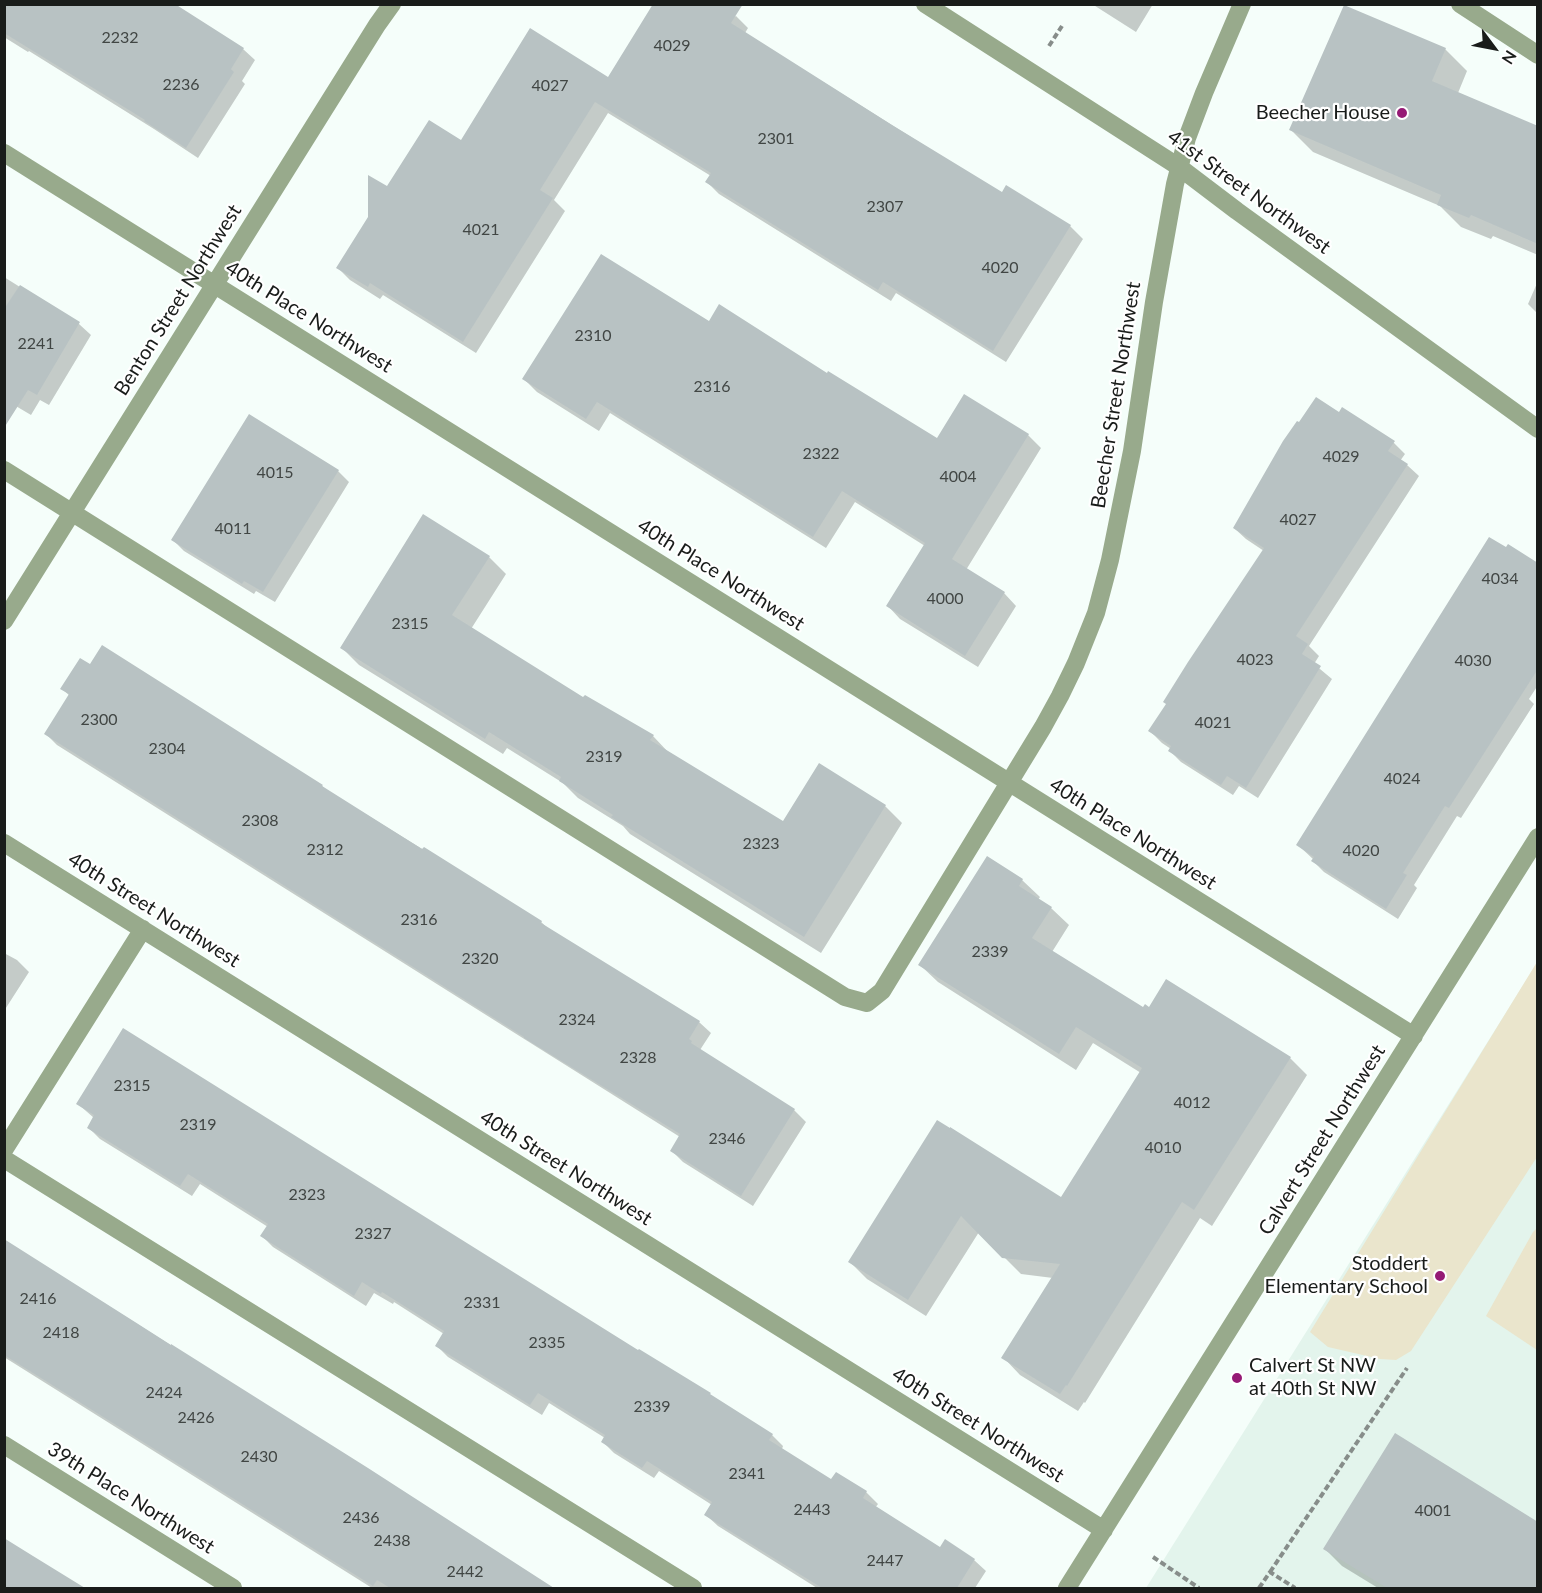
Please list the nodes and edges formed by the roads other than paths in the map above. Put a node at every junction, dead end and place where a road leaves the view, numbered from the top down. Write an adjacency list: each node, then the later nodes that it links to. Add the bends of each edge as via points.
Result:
1 (392, 4): 8 (street, Benton Street Northwest)
2 (925, 4): 7 (street, 41st Street Northwest)
3 (1242, 4): 7 (street, Beecher Street Northwest, via 1204,93)
4 (1460, 4): 5 (street)
5 (1538, 56)
6 (4, 153): 8 (street, 40th Place Northwest)
7 (1179, 167): 9 (street, 41st Street Northwest); 13 (street, Beecher Street Northwest, via 1121,514 1096,613 1060,696)
8 (215, 285): 11 (street, Benton Street Northwest); 13 (street, 40th Place Northwest)
9 (1538, 429)
10 (4, 470): 11 (street)
11 (73, 512): 12 (street, Benton Street Northwest); 13 (street, Beecher Street Northwest, via 845,997 867,1003 882,992)
12 (4, 621)
13 (1008, 782): 17 (street, 40th Place Northwest)
14 (1538, 837): 17 (street, Calvert Street Northwest)
15 (4, 843): 16 (street, 40th Street Northwest)
16 (142, 929): 18 (street); 21 (street, 40th Street Northwest)
17 (1414, 1036): 21 (street, Calvert Street Northwest)
18 (4, 1150)
19 (4, 1159): 23 (street)
20 (4, 1445): 22 (street, 39th Place Northwest)
21 (1104, 1530): 24 (street, Calvert Street Northwest)
22 (233, 1588)
23 (693, 1588)
24 (1067, 1588)

